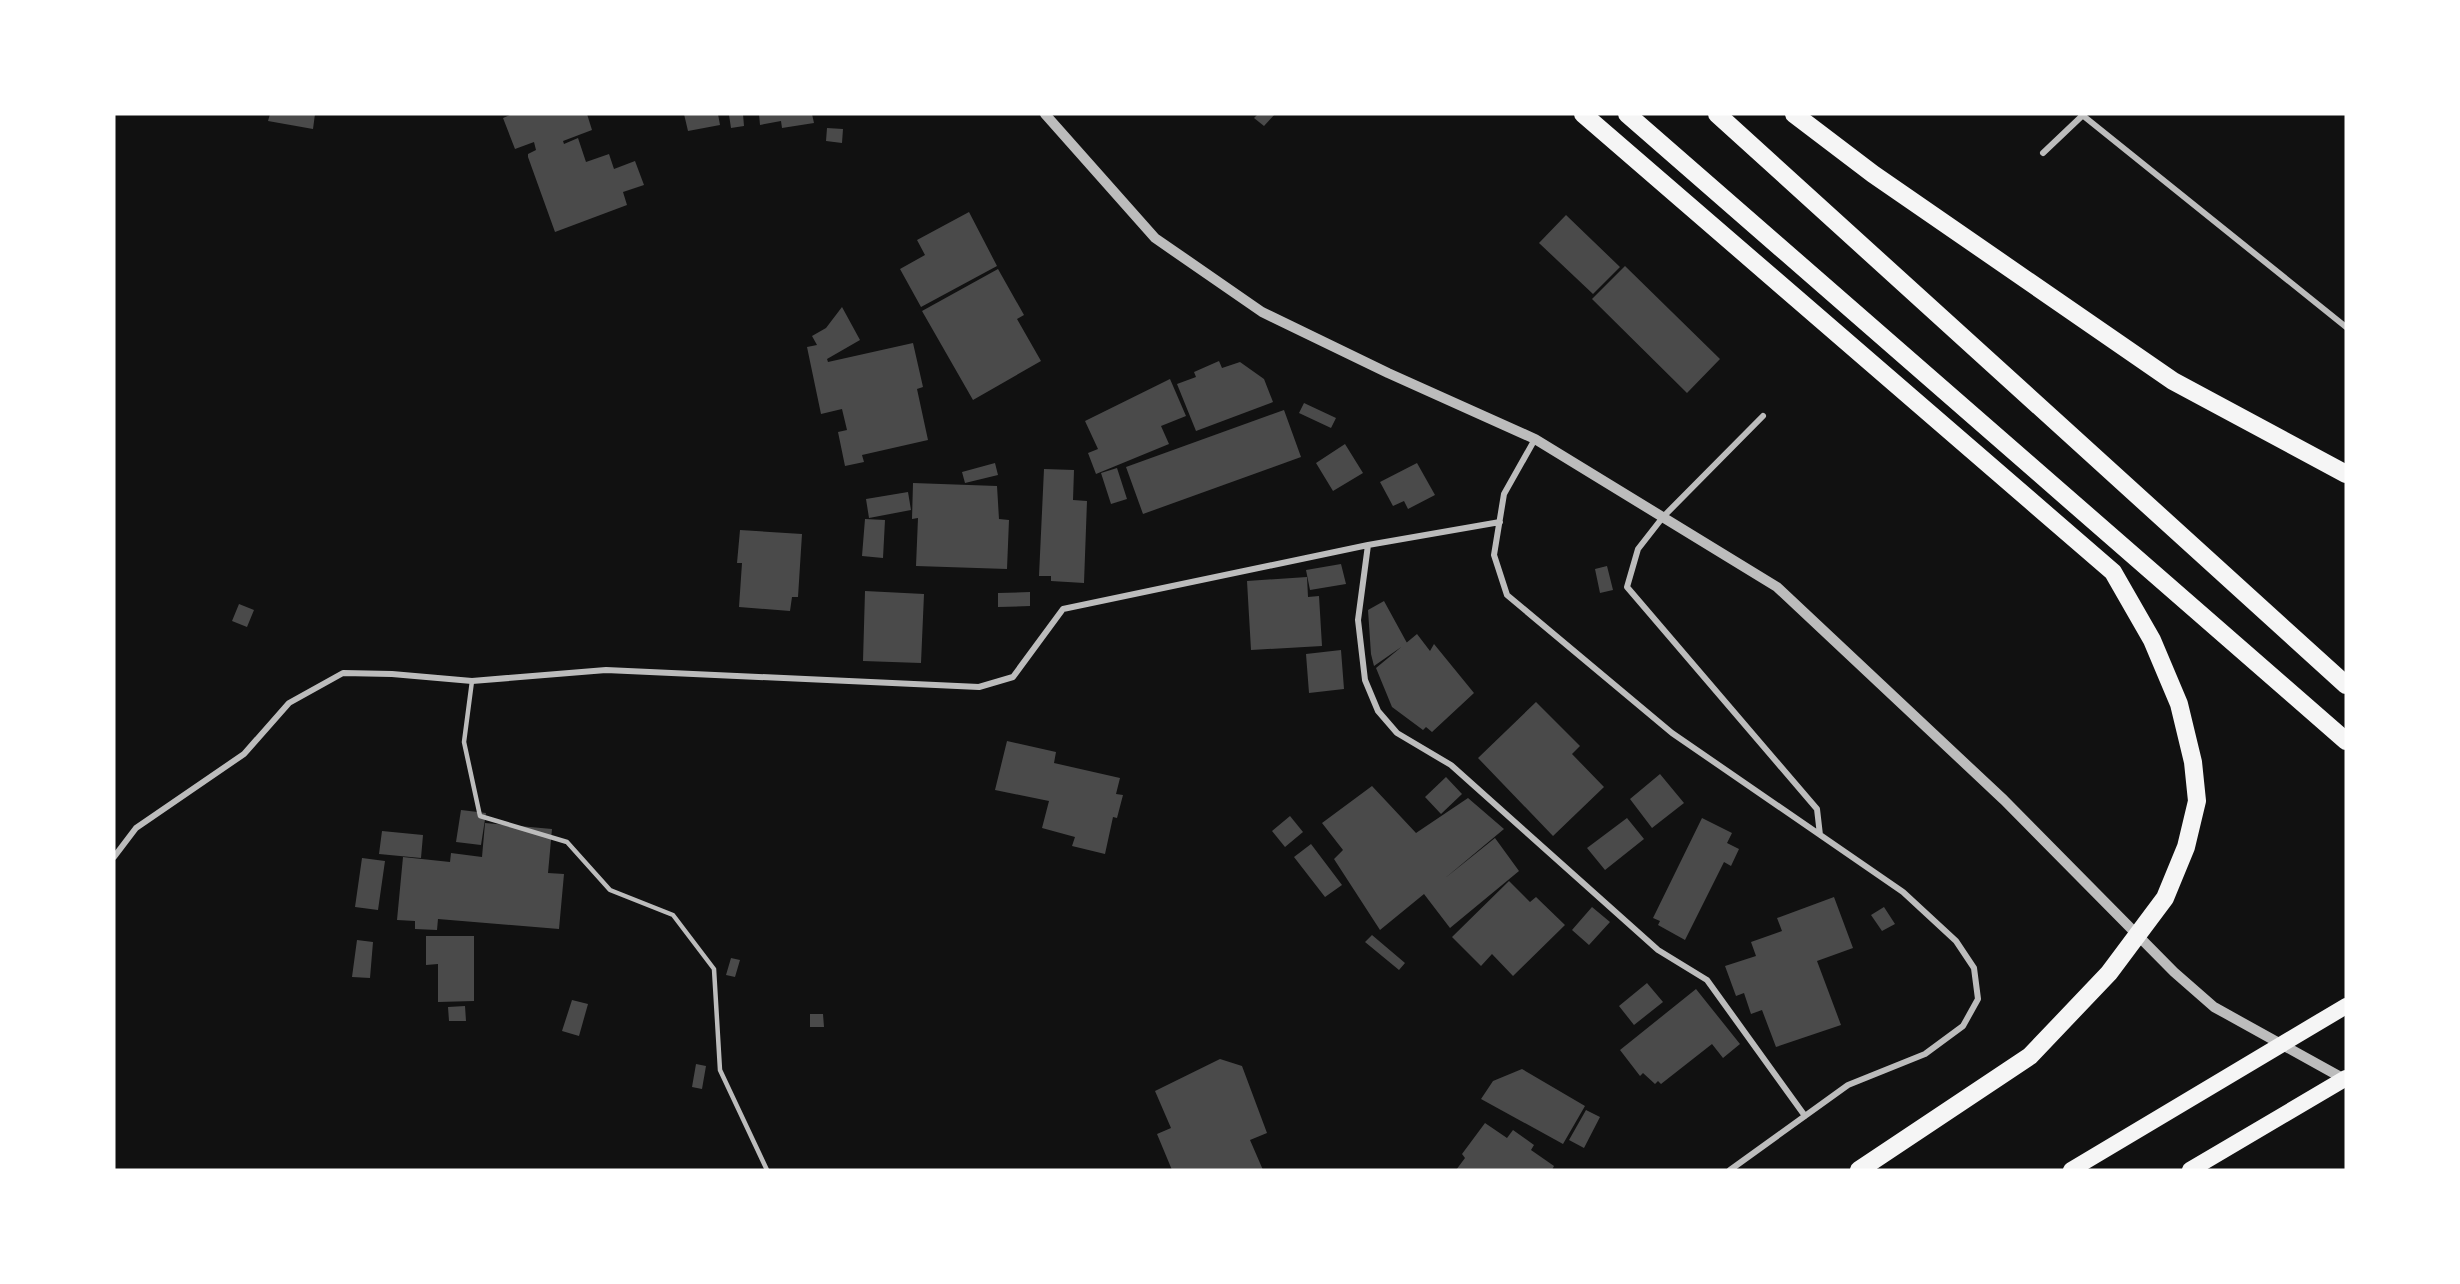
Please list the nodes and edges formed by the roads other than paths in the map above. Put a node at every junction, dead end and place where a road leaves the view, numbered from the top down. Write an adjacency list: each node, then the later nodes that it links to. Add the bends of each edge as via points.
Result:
1 (1045, 114): 10 (street, via 1155,238 1262,312)
2 (1583, 114): 26 (highway, via 2113,572 2152,640 2179,704 2193,762 2197,801 2186,847 2165,898 2109,973 2030,1056)
3 (1627, 114): 17 (highway)
4 (1717, 114): 16 (highway)
5 (1794, 114): 11 (highway, via 1873,174 2173,381)
6 (2082, 114): 7 (street); 8 (street)
7 (2043, 153)
8 (2346, 327)
9 (1763, 416): 12 (street)
10 (1535, 439): 12 (street); 13 (street, via 1504,494)
11 (2346, 474)
12 (1663, 518): 18 (street, via 1638,549 1627,587 1817,808); 21 (street, via 1777,587 2004,800 2174,972 2214,1007)
13 (1500, 522): 14 (street); 18 (street, via 1494,555 1507,595 1672,733)
14 (1368, 545): 15 (street, via 1063,609 1013,677 979,687 606,670); 23 (street, via 1358,620 1365,680 1378,711 1397,733 1451,765 1658,950 1707,980)
15 (472, 681): 19 (street, via 343,673 289,703 244,754 136,828); 24 (lane, via 464,742 480,816 567,842 610,890 673,915 714,969 720,1070)
16 (2346, 685)
17 (2346, 741)
18 (1820, 835): 23 (street, via 1904,892 1956,941 1974,968 1978,999 1963,1026 1925,1054 1848,1085)
19 (114, 857)
20 (2346, 1006): 21 (highway)
21 (2281, 1044): 22 (street); 27 (highway)
22 (2346, 1079): 28 (highway)
23 (1805, 1116): 25 (street)
24 (767, 1170)
25 (1730, 1170)
26 (1859, 1170)
27 (2071, 1170)
28 (2190, 1170)

